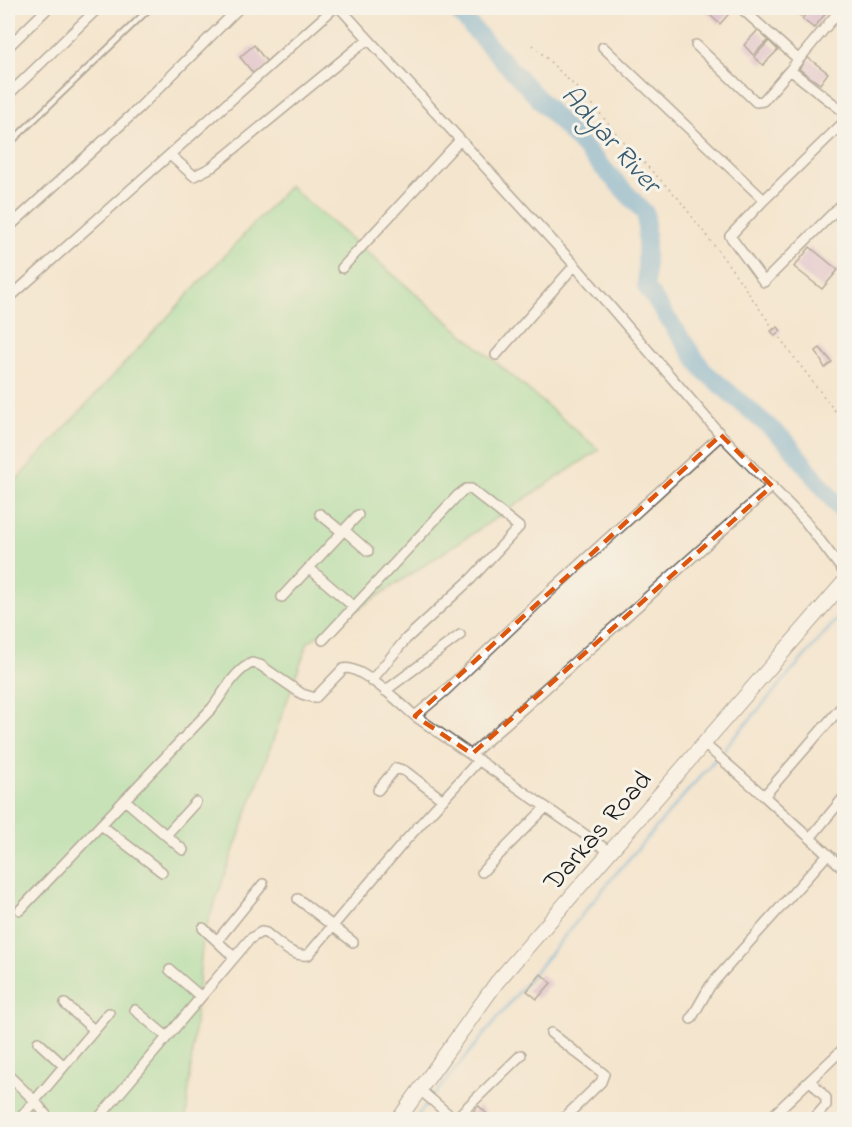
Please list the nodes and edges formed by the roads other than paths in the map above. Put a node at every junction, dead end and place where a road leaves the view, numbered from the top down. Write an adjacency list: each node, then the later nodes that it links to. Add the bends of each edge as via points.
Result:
1 (48, 8): 11 (street)
2 (98, 8): 15 (street)
3 (150, 8): 19 (lane)
4 (239, 8): 23 (street, via 138,110)
5 (334, 8): 20 (street)
6 (340, 8): 9 (street)
7 (741, 8): 13 (street)
8 (837, 8): 13 (street, via 840,10)
9 (368, 39): 18 (street); 20 (street, via 199,175 189,173)
10 (696, 45): 14 (street, via 756,102 764,101)
11 (8, 47)
12 (603, 47): 21 (street)
13 (798, 59): 14 (street)
14 (790, 70): 16 (street)
15 (8, 95)
16 (844, 112)
17 (844, 122): 21 (street)
18 (460, 140): 24 (street); 25 (street)
19 (8, 145)
20 (170, 155): 26 (street)
21 (764, 200): 22 (street, via 730,236 764,282)
22 (844, 202)
23 (8, 228)
24 (575, 265): 27 (street); 28 (street)
25 (342, 268)
26 (8, 299)
27 (496, 355)
28 (721, 435): 29 (street); 44 (street)
29 (772, 486): 35 (street); 46 (street)
30 (320, 514): 32 (street)
31 (358, 515): 32 (street)
32 (343, 531): 33 (street); 34 (street)
33 (368, 551)
34 (309, 568): 37 (street); 38 (street)
35 (844, 572)
36 (844, 582): 45 (main road, Darkas Road)
37 (282, 597)
38 (354, 607): 40 (street); 41 (street, via 466,489 519,527 471,579 406,639)
39 (460, 635): 42 (street)
40 (323, 640)
41 (371, 681): 42 (street); 50 (street, via 348,667 315,698 302,694 260,665 245,666 212,708)
42 (386, 691): 44 (street)
43 (844, 704): 48 (street)
44 (415, 716): 46 (street)
45 (708, 747): 48 (street); 58 (main road, Darkas Road)
46 (476, 757): 51 (street); 53 (street)
47 (378, 790): 51 (street, via 396,768)
48 (764, 796): 56 (street)
49 (844, 797): 56 (street)
50 (125, 800): 54 (street); 55 (street)
51 (443, 800): 66 (street)
52 (196, 802): 55 (street)
53 (546, 807): 58 (street); 62 (street)
54 (101, 825): 61 (street); 65 (street)
55 (166, 835): 57 (street)
56 (811, 837): 59 (street)
57 (183, 850)
58 (610, 852): 86 (main road, Darkas Road, via 497,982)
59 (828, 854): 60 (street); 76 (street, via 710,986)
60 (844, 869)
61 (162, 872)
62 (482, 872)
63 (263, 884): 68 (street)
64 (298, 899): 66 (street)
65 (20, 910)
66 (333, 925): 69 (street); 70 (street, via 308,955 294,954 261,932)
67 (203, 928): 68 (street)
68 (217, 940): 70 (street)
69 (353, 942)
70 (234, 957): 72 (street)
71 (170, 970): 72 (street)
72 (200, 996): 79 (street)
73 (65, 1004): 77 (street)
74 (135, 1010): 79 (street)
75 (109, 1013): 77 (street)
76 (691, 1019)
77 (94, 1030): 83 (street)
78 (551, 1033): 93 (street, via 604,1074 601,1082)
79 (166, 1036): 90 (street)
80 (38, 1042): 83 (street)
81 (844, 1048): 85 (street)
82 (521, 1055): 92 (street)
83 (64, 1066): 87 (street)
84 (8, 1075): 87 (street)
85 (810, 1080): 94 (street); 95 (street, via 826,1098 826,1105)
86 (424, 1092): 91 (main road, Darkas Road); 92 (street)
87 (34, 1100): 88 (street); 89 (street)
88 (21, 1117)
89 (50, 1119)
90 (97, 1119)
91 (398, 1119)
92 (455, 1119)
93 (562, 1119)
94 (768, 1119)
95 (813, 1119)

